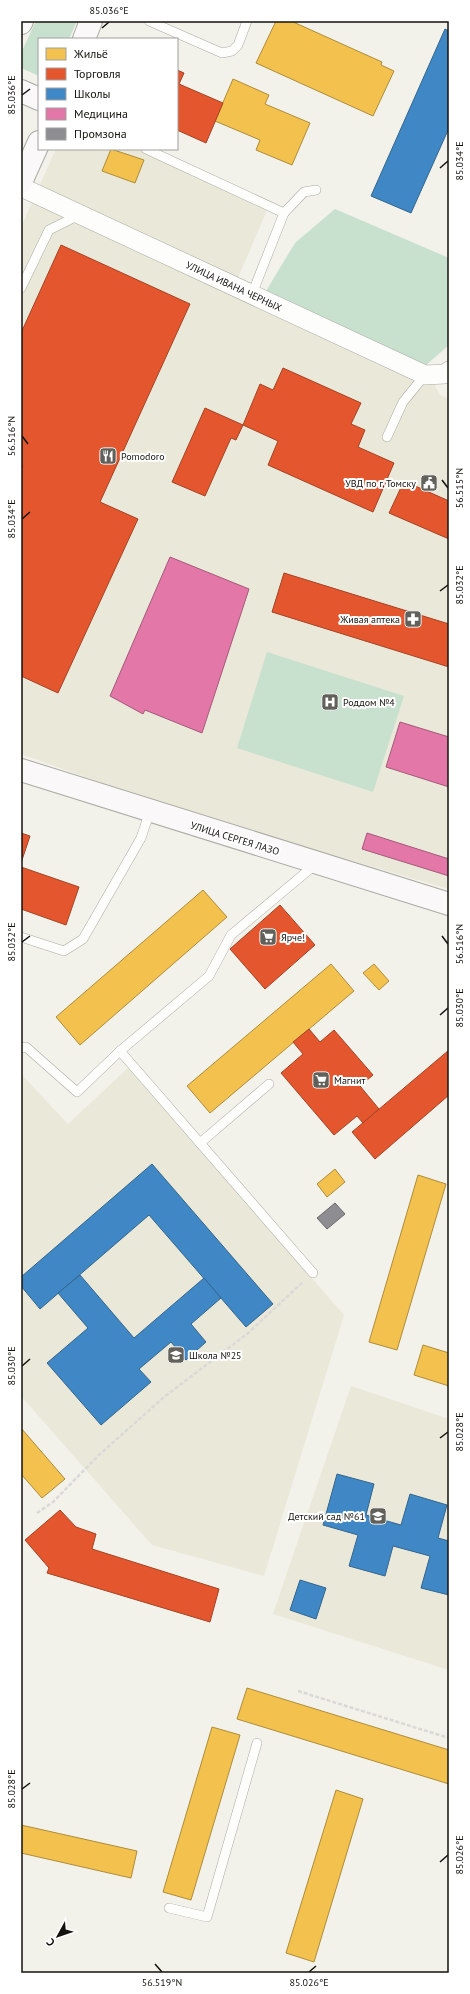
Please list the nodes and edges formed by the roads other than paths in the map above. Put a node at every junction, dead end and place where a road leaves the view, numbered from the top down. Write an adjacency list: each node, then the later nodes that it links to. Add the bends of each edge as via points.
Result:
1 (91, 21): 4 (street)
2 (148, 21): 3 (lane, via 222,53 232,51 238,45)
3 (247, 21)
4 (84, 38)
5 (21, 91): 6 (street)
6 (38, 99)
7 (38, 144): 9 (street)
8 (148, 150): 12 (lane)
9 (21, 182)
10 (21, 187): 13 (street, УЛИЦА ИВАНА ЧЕРНЫХ)
11 (316, 190): 12 (lane, via 304,192)
12 (284, 213): 15 (lane)
13 (81, 215): 14 (lane, via 49,230); 15 (street, УЛИЦА ИВАНА ЧЕРНЫХ)
14 (21, 288)
15 (252, 294): 17 (street, УЛИЦА ИВАНА ЧЕРНЫХ)
16 (449, 371): 17 (street, УЛИЦА ИВАНА ЧЕРНЫХ, via 445,374)
17 (425, 375): 18 (lane, via 403,402)
18 (387, 437)
19 (21, 770): 20 (street, УЛИЦА СЕРГЕЯ ЛАЗО)
20 (150, 811): 21 (street, УЛИЦА СЕРГЕЯ ЛАЗО); 23 (lane, via 141,838 83,939 64,951)
21 (316, 863): 22 (street, УЛИЦА СЕРГЕЯ ЛАЗО); 25 (lane, via 231,935 209,976)
22 (449, 904)
23 (21, 937)
24 (21, 1048): 25 (lane, via 26,1047 77,1092)
25 (120, 1051): 27 (lane)
26 (269, 1084): 27 (lane)
27 (200, 1144): 28 (lane)
28 (313, 1273)
29 (257, 1743): 30 (lane, via 207,1917)
30 (169, 1908)

